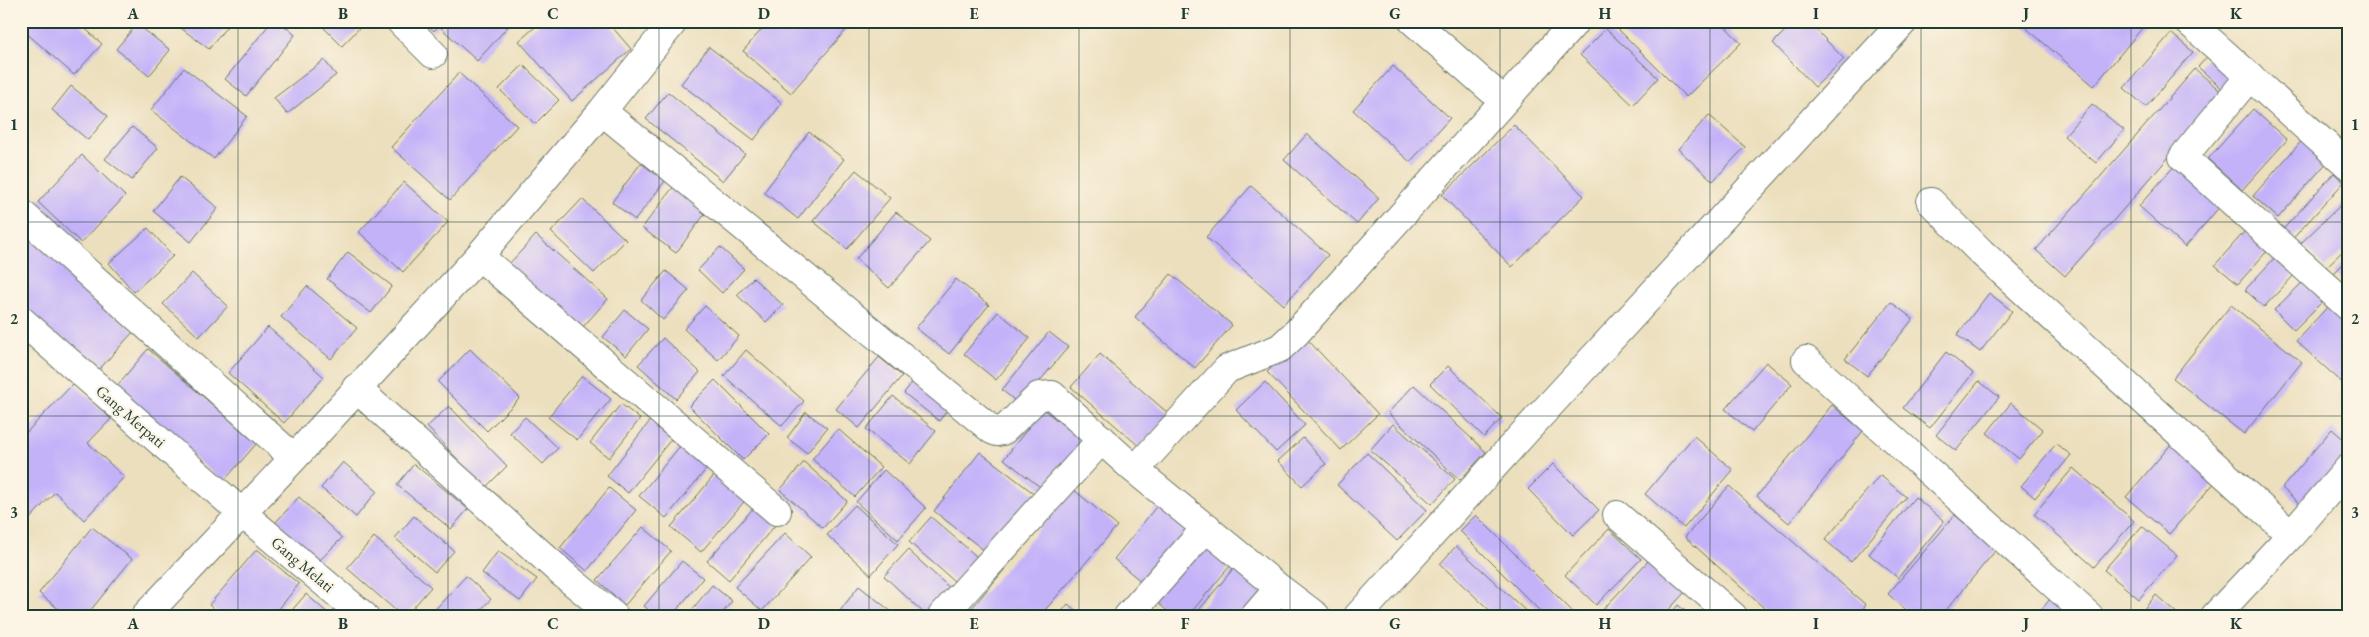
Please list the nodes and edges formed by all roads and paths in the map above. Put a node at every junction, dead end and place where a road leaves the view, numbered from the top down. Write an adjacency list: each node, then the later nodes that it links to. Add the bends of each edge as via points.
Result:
1 (400, 21): 7 (street)
2 (675, 21): 10 (street)
3 (1413, 21): 9 (street)
4 (1576, 21): 9 (street)
5 (1904, 21): 36 (street)
6 (2188, 21): 8 (street)
7 (433, 54)
8 (2250, 76): 11 (street); 15 (street, via 2183,157)
9 (1504, 100): 21 (street, via 1297,332 1280,348 1227,369)
10 (602, 111): 14 (street); 19 (street, via 992,430 1003,431 1039,396 1046,395 1056,398)
11 (2348, 164)
12 (1931, 202): 27 (street, via 1981,252)
13 (21, 213): 20 (street)
14 (479, 256): 18 (street); 23 (street)
15 (2348, 306)
16 (21, 320): 24 (street, Gang Merpati)
17 (1806, 360): 38 (street)
18 (356, 388): 20 (street); 31 (street)
19 (1102, 439): 21 (street); 32 (street)
20 (294, 458): 24 (street)
21 (1135, 470): 26 (street)
22 (2348, 470): 27 (street)
23 (777, 511)
24 (242, 513): 29 (street); 30 (street, Gang Melati)
25 (1617, 515): 37 (street)
26 (1207, 527): 28 (street); 33 (street)
27 (2291, 535): 39 (street)
28 (1279, 588): 34 (street); 35 (street)
29 (145, 616)
30 (364, 616)
31 (614, 616)
32 (942, 616)
33 (1128, 616)
34 (1255, 616)
35 (1316, 616)
36 (1358, 616)
37 (1733, 616)
38 (2089, 616)
39 (2215, 616)

